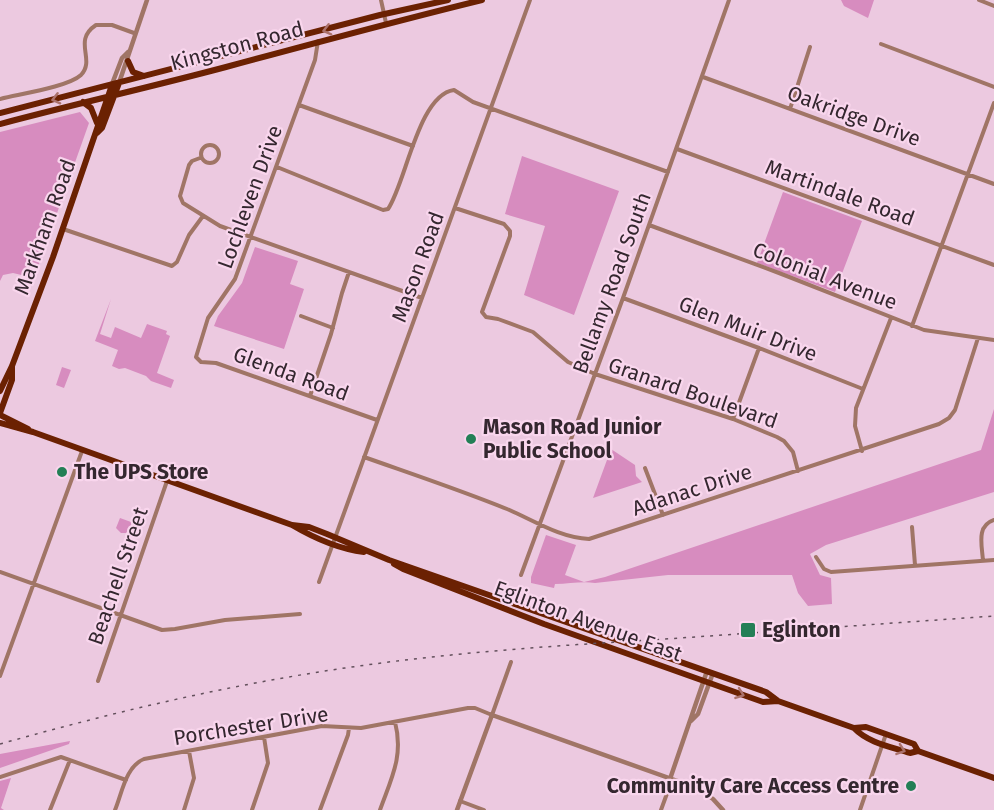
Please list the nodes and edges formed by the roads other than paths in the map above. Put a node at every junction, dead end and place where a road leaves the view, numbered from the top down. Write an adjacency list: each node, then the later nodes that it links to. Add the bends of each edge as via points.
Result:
1 (147, 0): 13 (street, Markham Road)
2 (381, 0): 10 (street)
3 (448, 0): 9 (main road, Kingston Road)
4 (482, 0): 11 (main road, Kingston Road)
5 (530, 0): 29 (street, Mason Road)
6 (729, 0): 20 (street, Bellamy Road South)
7 (979, 0): 8 (street)
8 (994, 6)
9 (409, 9): 10 (main road, Kingston Road); 11 (main road)
10 (384, 15): 12 (street); 19 (main road, Kingston Road, one-way to 19)
11 (407, 18): 12 (main road, Kingston Road)
12 (386, 23): 14 (main road, Kingston Road)
13 (134, 33): 17 (street, Markham Road); 25 (street, via 112,25 96,25 85,36 86,64 75,79)
14 (318, 41): 23 (main road, Kingston Road); 28 (street, Lochleven Drive)
15 (881, 44): 22 (street)
16 (810, 47): 30 (street)
17 (128, 52): 18 (street, Markham Road); 21 (street, Markham Road, via 122,58)
18 (128, 61): 19 (main road, via 133,72); 21 (street, Markham Road)
19 (144, 77): 21 (main road, Kingston Road)
20 (703, 77): 30 (street, Oakridge Drive); 36 (street, Bellamy Road South)
21 (115, 84): 23 (main road, Markham Road); 24 (main road, Markham Road); 31 (main road, Kingston Road, one-way to 31)
22 (994, 87)
23 (115, 95): 24 (main road, Kingston Road); 34 (main road, Markham Road)
24 (107, 97): 26 (main road, Kingston Road); 32 (main road, Markham Road)
25 (0, 99)
26 (83, 102): 32 (main road, via 92,108); 33 (main road, Kingston Road)
27 (994, 103): 40 (street)
28 (299, 105): 35 (street); 38 (street, Lochleven Drive)
29 (491, 108): 35 (street, via 457,91 447,92 424,117); 39 (street); 42 (street, Mason Road)
30 (790, 109): 40 (street, Oakridge Drive)
31 (0, 113)
32 (97, 123): 34 (main road, Markham Road)
33 (0, 124)
34 (97, 132): 45 (main road, Markham Road)
35 (413, 146): 38 (street, via 386,210)
36 (677, 149): 39 (street, Bellamy Road South); 47 (street, Martindale Road)
37 (200, 158): 37 (street, via 211,163 216,161 218,152 207,146); 43 (street, via 189,165 180,196 183,203)
38 (277, 167): 46 (street, Lochleven Drive)
39 (668, 172): 44 (street, Bellamy Road South)
40 (968, 174): 41 (street, Oakridge Drive); 47 (street)
41 (994, 184)
42 (455, 208): 50 (street, Mason Road); 61 (street, Granard Boulevard, via 504,224 510,231 484,315 533,332 568,362)
43 (203, 216): 45 (street, via 172,266); 46 (street)
44 (649, 225): 51 (street, Bellamy Road South); 53 (street, Colonial Avenue)
45 (63, 229): 60 (main road, Markham Road)
46 (251, 237): 49 (street); 59 (street, Lochleven Drive, via 234,284 208,318)
47 (942, 246): 48 (street, Martindale Road); 54 (street)
48 (994, 265)
49 (350, 272): 50 (street); 55 (street)
50 (422, 298): 67 (street, Mason Road)
51 (623, 298): 58 (street, Glen Muir Drive); 61 (street, Bellamy Road South)
52 (301, 316): 55 (street)
53 (891, 318): 54 (street, Colonial Avenue); 62 (street)
54 (912, 326): 56 (street, Colonial Avenue)
55 (333, 328): 64 (street)
56 (978, 338): 57 (street, Colonial Avenue); 71 (street, Adanac Drive, via 952,415 939,424)
57 (994, 340)
58 (759, 348): 62 (street, Glen Muir Drive); 66 (street)
59 (196, 357): 64 (street, Glenda Road, via 201,362 216,363)
60 (12, 366): 63 (main road, Markham Road); 65 (main road, Markham Road, via 12,380)
61 (595, 374): 66 (street, Granard Boulevard); 79 (street, Bellamy Road South)
62 (862, 389): 71 (street, via 855,426)
63 (0, 391)
64 (310, 396): 67 (street, Glenda Road)
65 (0, 414): 69 (main road, Eglinton Avenue East)
66 (733, 419): 74 (street, Granard Boulevard, via 784,441 793,452)
67 (377, 420): 72 (street, Mason Road)
68 (0, 423): 69 (main road, Eglinton Avenue East)
69 (33, 432): 70 (main road, Eglinton Avenue East)
70 (82, 451): 75 (main road, Eglinton Avenue East); 92 (street)
71 (862, 451): 74 (street, Adanac Drive)
72 (364, 457): 79 (street, Adanac Drive, via 508,509); 81 (street, Mason Road)
73 (645, 468): 76 (street)
74 (798, 471): 76 (street, Adanac Drive)
75 (167, 481): 78 (main road, Eglinton Avenue East); 94 (street, Beachell Street)
76 (663, 515): 79 (street, Adanac Drive, via 589,539)
77 (994, 520): 87 (street, via 983,527)
78 (292, 525): 81 (main road, Eglinton Avenue East); 82 (main road, Eglinton Avenue East)
79 (540, 525): 90 (street, Bellamy Road South)
80 (912, 527): 88 (street)
81 (335, 537): 82 (street, Mason Road); 83 (main road, Eglinton Avenue East)
82 (332, 544): 83 (main road, Eglinton Avenue East); 91 (street, Mason Road)
83 (367, 552): 85 (main road, Eglinton Avenue East)
84 (816, 557): 88 (street, via 831,572)
85 (389, 560): 96 (main road, Eglinton Avenue East); 99 (main road, Eglinton Avenue East, via 544,624)
86 (994, 560): 87 (street)
87 (983, 561): 88 (street)
88 (915, 565)
89 (0, 572): 92 (street)
90 (520, 575)
91 (319, 582)
92 (34, 584): 94 (street); 97 (street)
93 (300, 614): 94 (street, via 225,620 168,630)
94 (121, 615): 98 (street, Beachell Street)
95 (511, 662): 101 (street)
96 (710, 672): 99 (street); 100 (main road, Eglinton Avenue East, via 766,692)
97 (0, 676)
98 (98, 681)
99 (707, 682): 100 (main road, Eglinton Avenue East, one-way to 100, via 763,702); 113 (street, via 691,714)
100 (778, 702): 104 (main road, Eglinton Avenue East)
101 (492, 715): 102 (street, Porchester Drive, via 468,708); 113 (street); 115 (street)
102 (395, 722): 103 (street, Porchester Drive); 121 (street, via 399,754)
103 (349, 728): 106 (street, Porchester Drive, via 322,726); 120 (street)
104 (854, 728): 105 (main road, Eglinton Avenue East, via 866,727); 107 (main road, Eglinton Avenue East, via 861,736)
105 (886, 734): 107 (street); 109 (main road, Eglinton Avenue East, via 914,744)
106 (264, 736): 108 (street, Porchester Drive); 119 (street, via 268,763)
107 (883, 744): 109 (main road, Eglinton Avenue East, one-way to 109, via 910,753); 126 (street)
108 (189, 751): 114 (street, Porchester Drive, via 139,761); 118 (street, via 194,778)
109 (918, 751): 112 (main road, Eglinton Avenue East)
110 (70, 760): 111 (street, via 61,756); 114 (street); 116 (street)
111 (0, 777)
112 (994, 778)
113 (670, 779): 124 (street); 125 (street, via 706,794)
114 (126, 780): 117 (street, Porchester Drive)
115 (460, 801): 122 (street); 123 (street)
116 (50, 810)
117 (116, 810)
118 (184, 810)
119 (252, 810)
120 (320, 810)
121 (380, 810)
122 (457, 810)
123 (484, 810)
124 (661, 810)
125 (723, 810)
126 (860, 810)

